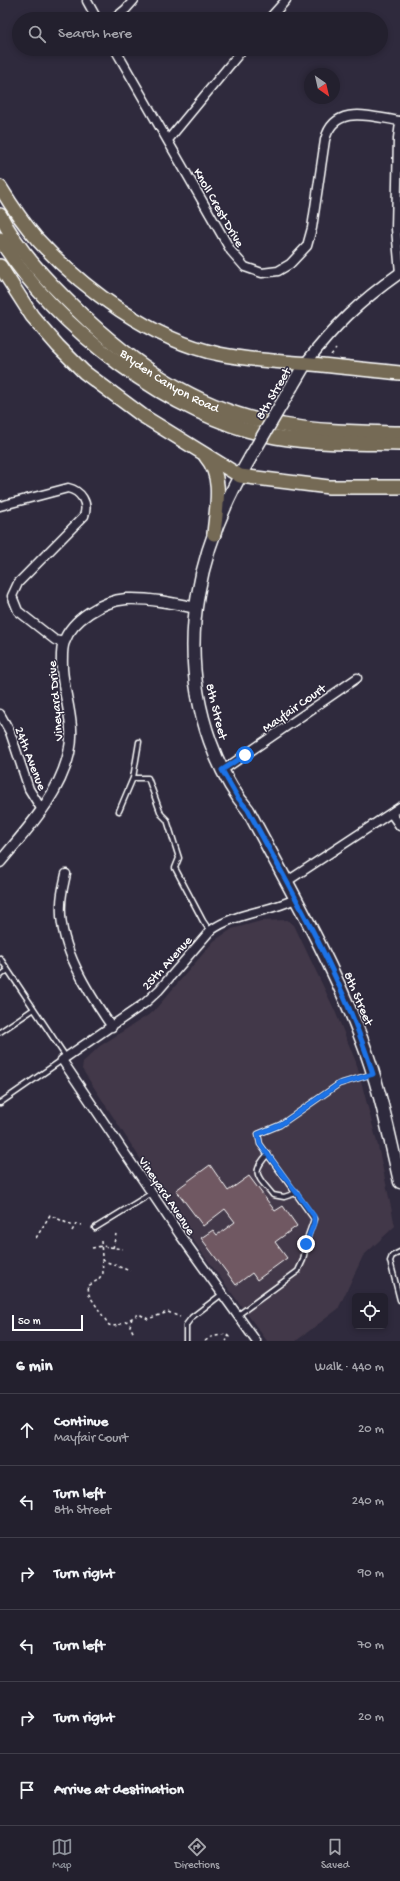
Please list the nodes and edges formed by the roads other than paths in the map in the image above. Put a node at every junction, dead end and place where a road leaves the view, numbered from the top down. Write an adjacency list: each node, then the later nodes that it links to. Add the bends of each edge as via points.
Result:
1 (134, 0): 5 (street)
2 (286, 0): 6 (street)
3 (86, 1): 4 (street)
4 (93, 12)
5 (122, 12)
6 (275, 12)
7 (119, 56): 10 (street, Knoll Crest Drive)
8 (237, 56): 10 (street)
9 (400, 122): 10 (street, Knoll Crest Drive, via 348,115 334,122 325,140 312,228 306,246 284,268 262,273 246,267 231,251); 15 (street, via 396,228)
10 (168, 140)
11 (0, 187): 16 (main road, via 18,216 57,258 94,291 160,334 218,354)
12 (0, 215): 18 (main road, Bryden Canyon Road, via 20,248 39,272 102,335 157,376 186,392 247,417 281,425 344,432)
13 (0, 239): 19 (main road, Bryden Canyon Road, via 29,280 95,344 151,385 209,416 275,437 306,441)
14 (0, 266): 20 (main road, via 32,316 84,372 143,416)
15 (400, 273): 16 (street, 8th Street, via 356,306)
16 (305, 364): 17 (main road); 21 (main road, 8th Street, bridge)
17 (400, 373)
18 (400, 433)
19 (400, 444)
20 (200, 452): 21 (main road); 24 (main road, via 211,463 217,480)
21 (240, 476): 22 (main road, via 329,487); 24 (main road, 8th Street, via 227,499)
22 (400, 487)
23 (0, 506): 26 (street, via 68,488 84,500 84,516 18,583 12,596 18,610 56,640)
24 (214, 534): 25 (main road, 8th Street, via 200,582)
25 (196, 608): 26 (street, Vineyard Drive, via 140,600 114,601 93,611 77,623); 31 (main road, 8th Street, via 193,644 199,702)
26 (63, 642): 34 (street, Vineyard Drive, via 63,675 72,737 62,775)
27 (357, 678): 31 (street, Mayfair Court)
28 (0, 714): 29 (street, 24th Avenue)
29 (3, 726): 34 (street, 24th Avenue, via 29,790)
30 (139, 742): 32 (lane)
31 (222, 770): 40 (main road, 8th Street, via 248,810)
32 (133, 778): 35 (lane); 42 (lane, via 148,778 161,814 167,820 179,858 175,868 202,921)
33 (400, 807): 36 (street)
34 (42, 810): 38 (street, Vineyard Drive)
35 (119, 811)
36 (391, 813): 37 (street); 40 (street)
37 (400, 826)
38 (0, 862)
39 (66, 874): 47 (street, via 60,904 67,944 76,967)
40 (286, 882): 41 (main road, 8th Street)
41 (295, 899): 42 (street, 25th Avenue, via 282,906 232,918); 50 (main road, 8th Street, via 334,973 362,1039)
42 (210, 931): 47 (street, 25th Avenue, via 159,990)
43 (0, 958): 44 (lane)
44 (8, 970): 45 (lane); 46 (lane)
45 (0, 976)
46 (34, 1009): 48 (lane); 49 (lane)
47 (112, 1026): 49 (street, 25th Avenue)
48 (0, 1032)
49 (64, 1059): 51 (lane); 54 (street, Vineyard Avenue)
50 (373, 1074): 52 (lane, via 339,1084 280,1125 258,1134 260,1144); 53 (main road, 8th Street)
51 (0, 1103)
52 (268, 1154): 55 (lane); 55 (lane, via 258,1164 257,1172 261,1179 273,1195 284,1197)
53 (400, 1182)
54 (152, 1193): 56 (lane); 58 (street, Vineyard Avenue)
55 (296, 1193): 60 (lane, via 314,1219 301,1266 293,1275)
56 (96, 1228)
57 (400, 1252): 59 (lane, via 392,1256 390,1261)
58 (222, 1294): 60 (street, Vineyard Avenue); 61 (lane, via 192,1317 186,1325)
59 (400, 1300)
60 (237, 1316): 62 (street, Vineyard Avenue)
61 (186, 1341)
62 (256, 1341)

